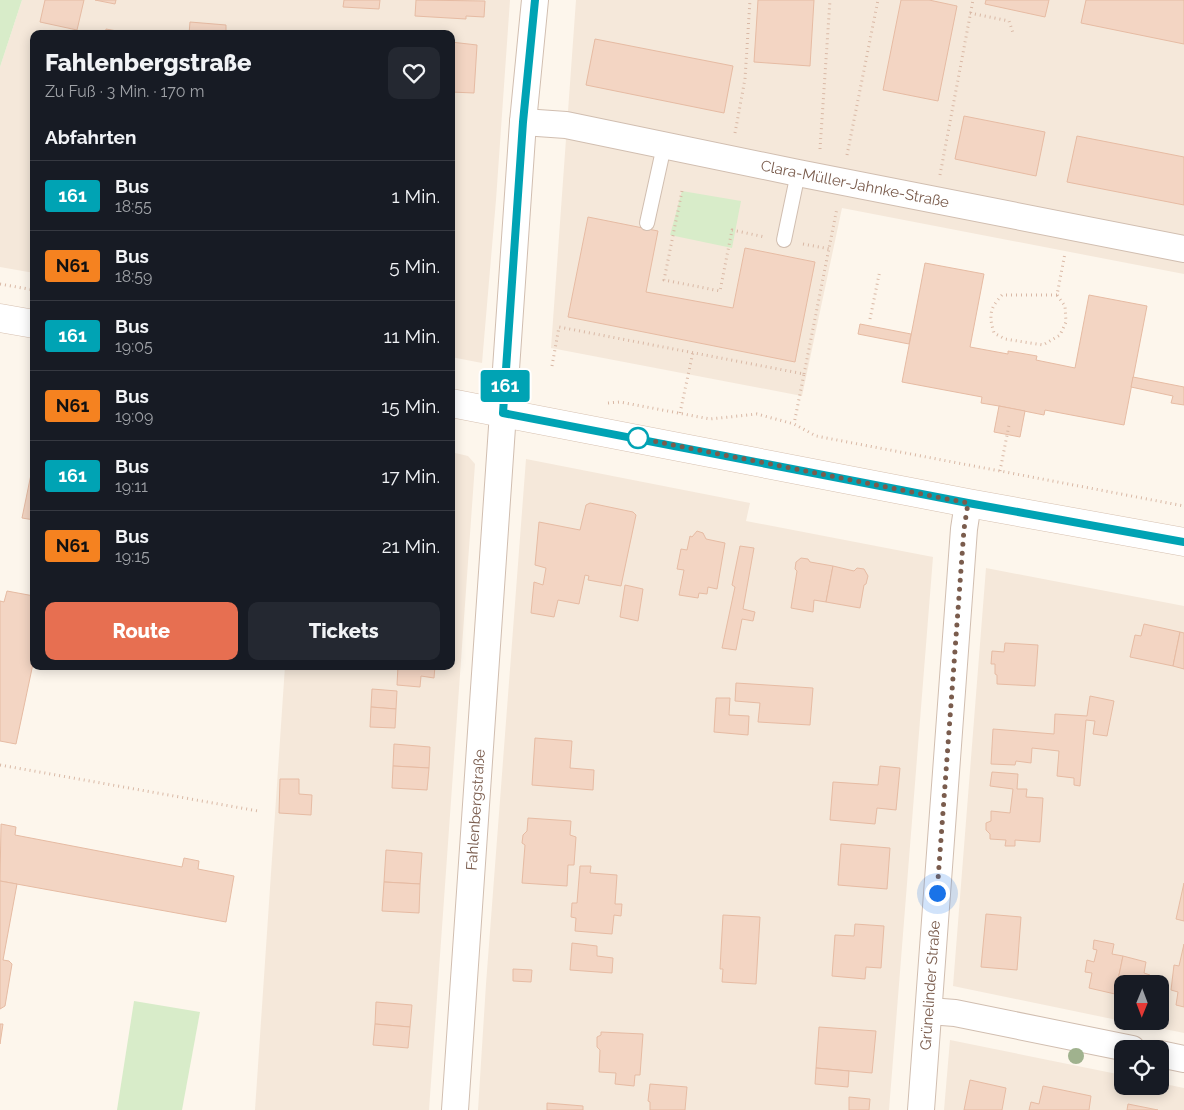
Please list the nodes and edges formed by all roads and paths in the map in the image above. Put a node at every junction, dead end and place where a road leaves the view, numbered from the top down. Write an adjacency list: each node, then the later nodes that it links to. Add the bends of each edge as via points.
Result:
1 (535, 0): 8 (street, Fahlenbergstraße)
2 (750, 0): 10 (path, via 745,79)
3 (830, 0): 11 (path)
4 (878, 0): 11 (path)
5 (973, 0): 6 (path)
6 (970, 13): 7 (path, via 1010,21); 13 (path)
7 (1013, 33)
8 (523, 122): 9 (street, Clara-Müller-Jahnke-Straße, via 566,125); 31 (street, Fahlenbergstraße)
9 (664, 146): 10 (street, Clara-Müller-Jahnke-Straße); 14 (lane)
10 (730, 159): 11 (street, Clara-Müller-Jahnke-Straße)
11 (819, 178): 13 (street, Clara-Müller-Jahnke-Straße); 16 (lane); 17 (path)
12 (682, 191): 16 (path, via 664,280 720,291 732,230)
13 (935, 200): 15 (street, Clara-Müller-Jahnke-Straße)
14 (647, 224)
15 (1070, 226): 18 (street, Clara-Müller-Jahnke-Straße); 22 (path)
16 (784, 240): 17 (path)
17 (830, 249): 28 (path)
18 (1184, 249)
19 (880, 270): 24 (path)
20 (0, 284): 21 (path)
21 (30, 289)
22 (1057, 295): 22 (path, via 1065,306 1066,322 1060,335 1043,345 1005,339 994,333 990,319 993,305 1002,295)
23 (0, 318): 25 (main road)
24 (870, 320)
25 (30, 323)
26 (693, 352): 27 (path, via 559,326); 28 (path); 32 (path)
27 (552, 366)
28 (804, 374): 33 (path)
29 (455, 404): 31 (main road)
30 (606, 404): 32 (path, via 620,402)
31 (503, 413): 36 (main road); 45 (street, Fahlenbergstraße)
32 (680, 413): 33 (path, via 710,418 757,414)
33 (794, 424): 35 (path, via 816,436)
34 (1009, 425): 35 (path)
35 (1000, 471): 37 (path)
36 (968, 503): 38 (main road); 41 (street, Grünelinder Straße)
37 (1184, 506)
38 (1184, 542)
39 (0, 765): 40 (path)
40 (258, 811)
41 (928, 1011): 42 (street, via 955,1012); 46 (street, Grünelinder Straße)
42 (1114, 1045)
43 (1169, 1056): 44 (street)
44 (1184, 1059)
45 (455, 1110)
46 (921, 1110)

